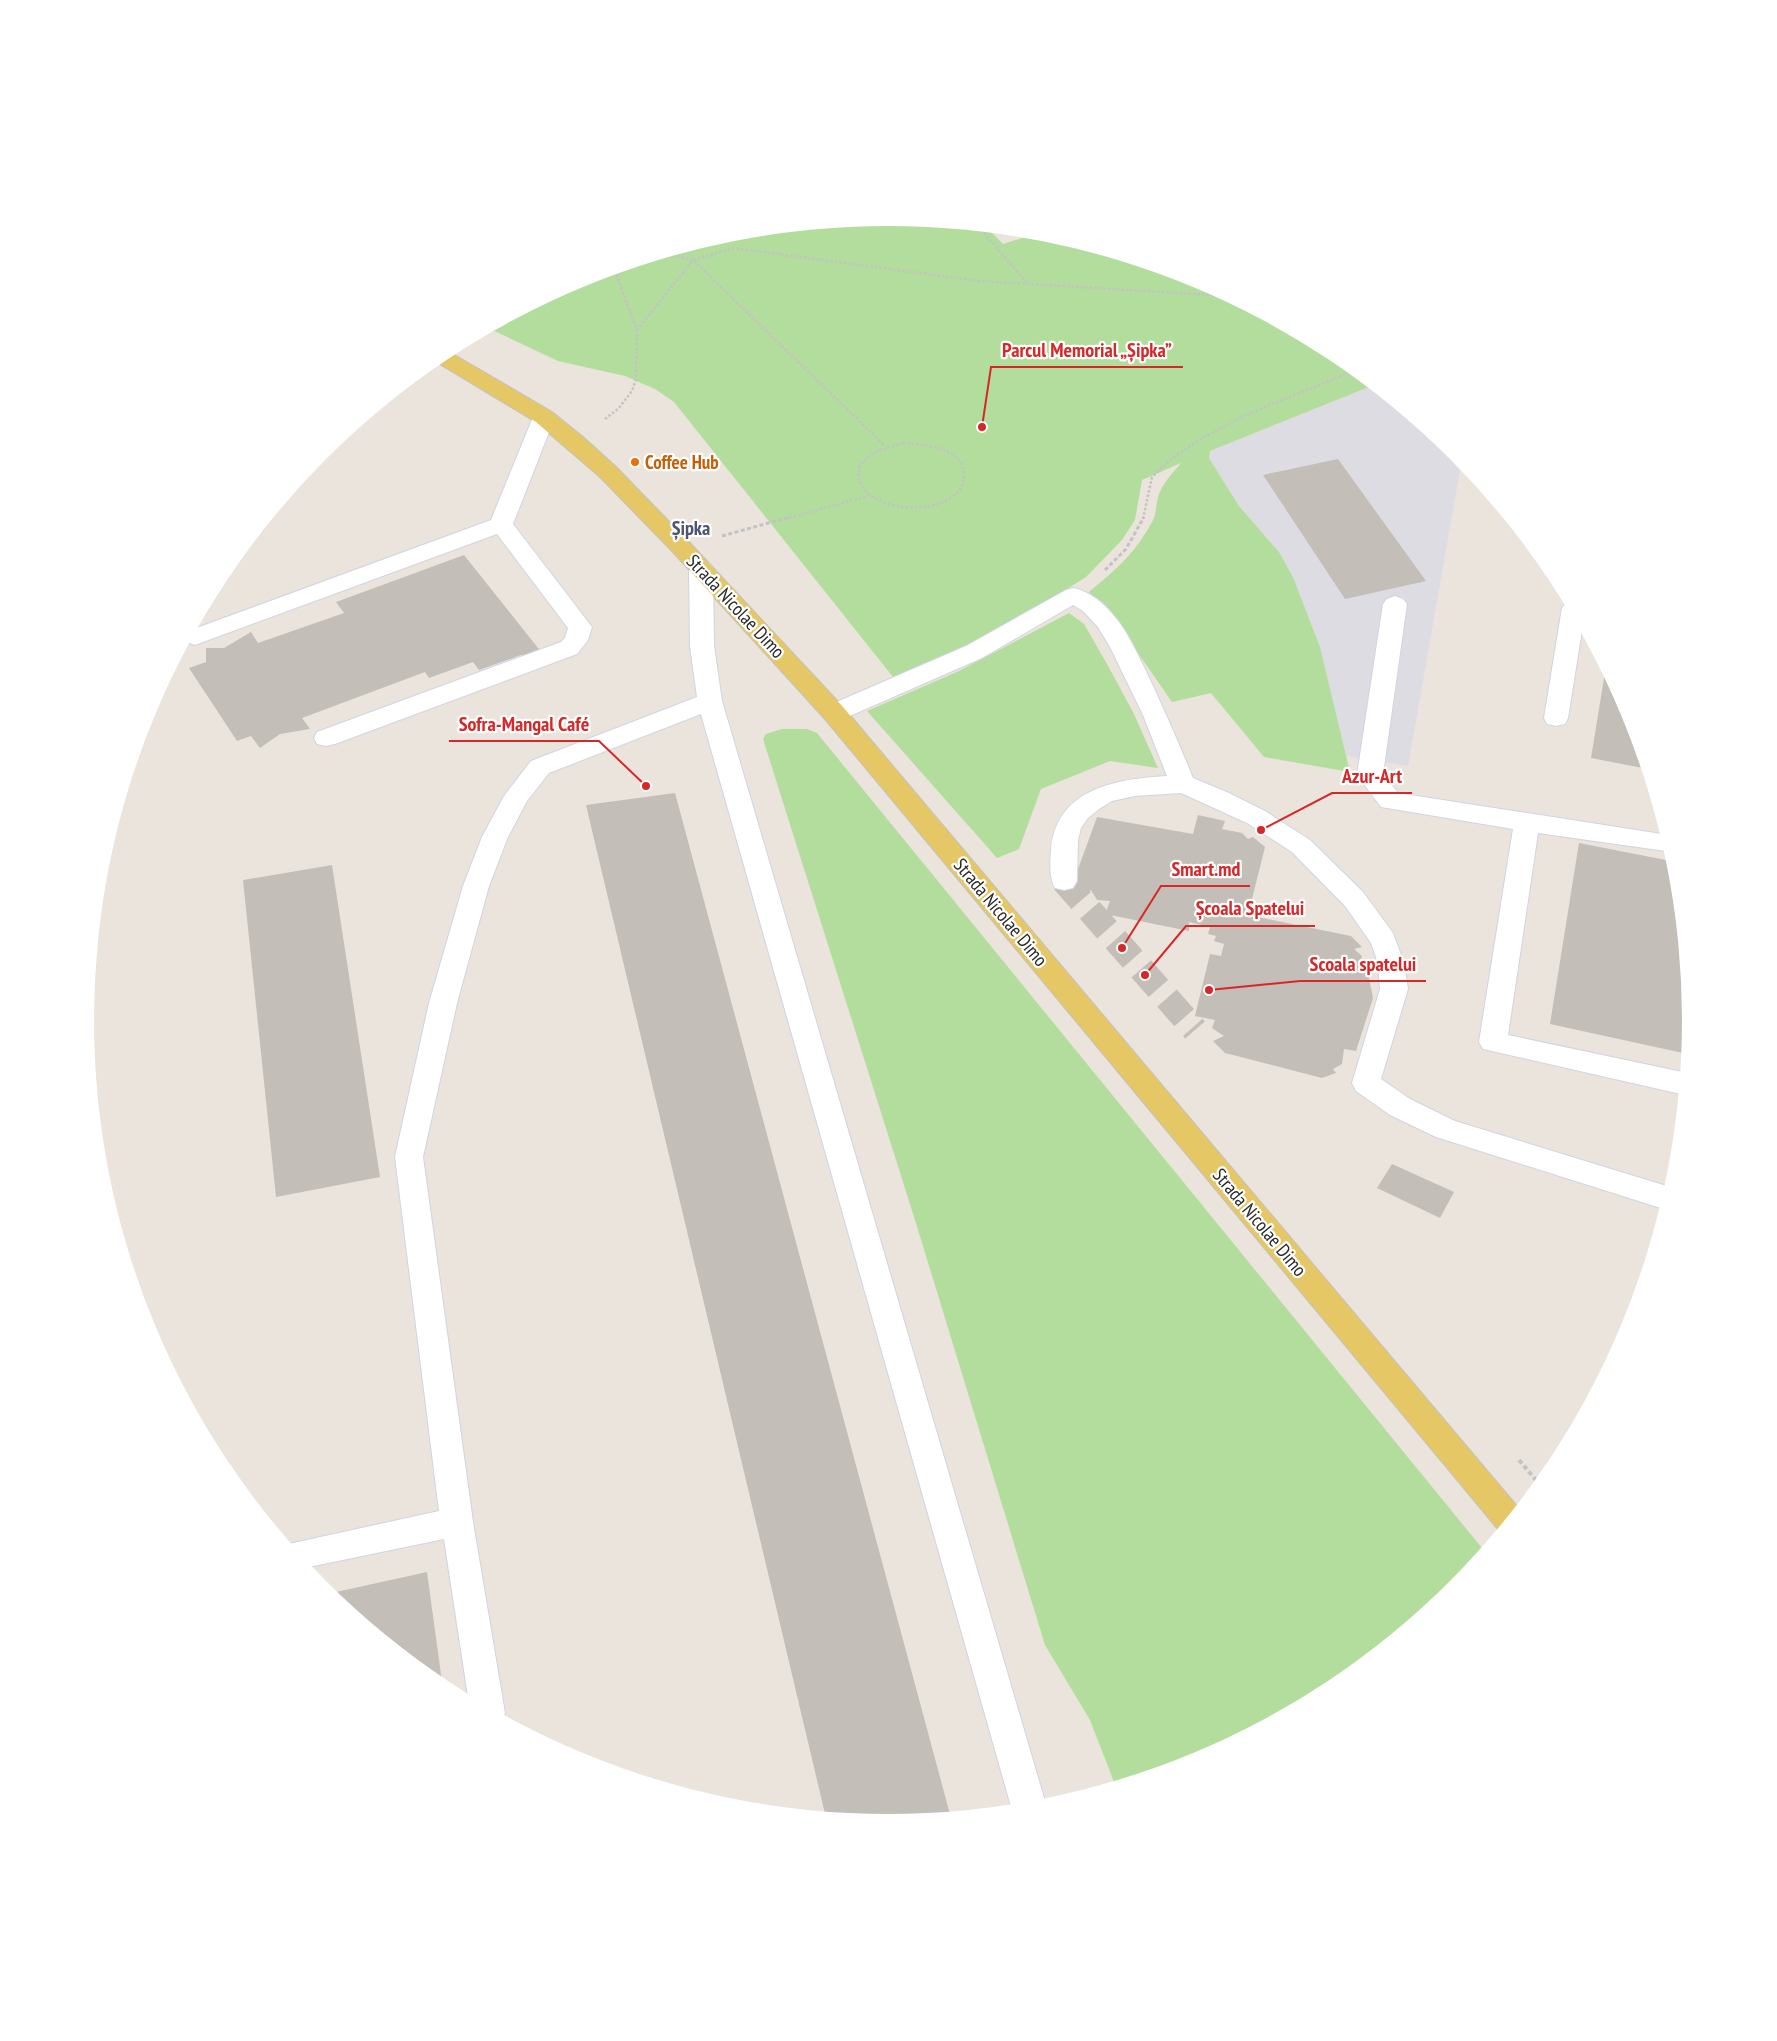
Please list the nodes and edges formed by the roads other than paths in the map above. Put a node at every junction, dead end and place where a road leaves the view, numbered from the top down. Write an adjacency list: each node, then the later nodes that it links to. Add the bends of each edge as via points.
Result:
1 (445, 361): 2 (main road, Strada Nicolae Dimo)
2 (544, 417): 3 (street); 4 (main road, Strada Nicolae Dimo, via 607,471)
3 (501, 524): 7 (street); 11 (street, via 580,627 576,640 569,648)
4 (701, 568): 8 (street, via 702,646); 9 (main road, Strada Nicolae Dimo)
5 (1395, 604): 13 (street, via 1370,776 1390,801)
6 (1573, 616): 10 (street)
7 (195, 637)
8 (710, 701): 19 (street, via 540,767 517,796 494,837 476,886 443,1003 409,1157); 22 (street)
9 (834, 713): 12 (street, via 974,652 1074,596 1091,606 1107,622 1122,647); 18 (main road, Strada Nicolae Dimo)
10 (1556, 718)
11 (326, 738)
12 (1183, 784): 15 (street, via 1126,787 1084,806 1069,828 1064,852); 17 (street, via 1256,817 1301,846 1354,899 1384,940 1394,989 1366,1083 1400,1107 1446,1130)
13 (1527, 822): 14 (street); 16 (street, via 1493,1042)
14 (1663, 843)
15 (1064, 881)
16 (1681, 1083)
17 (1663, 1197)
18 (1508, 1518)
19 (457, 1522): 20 (street); 21 (street)
20 (300, 1554)
21 (487, 1706)
22 (1028, 1802)

